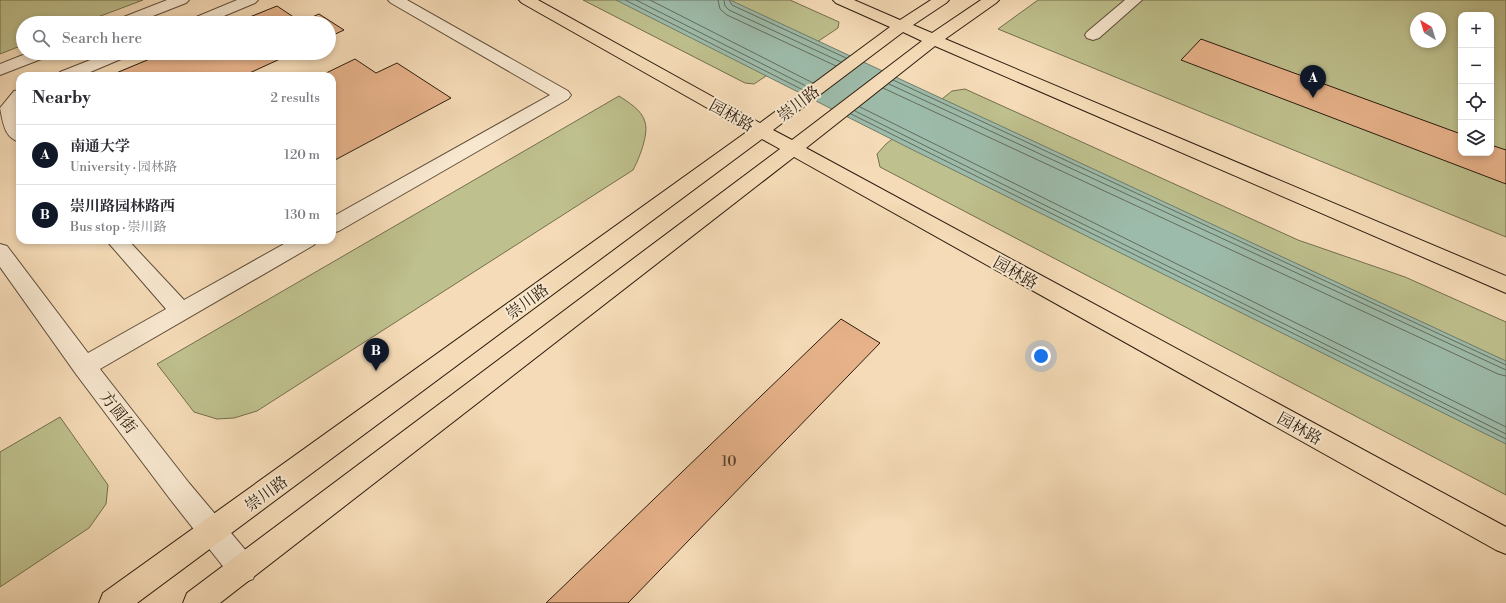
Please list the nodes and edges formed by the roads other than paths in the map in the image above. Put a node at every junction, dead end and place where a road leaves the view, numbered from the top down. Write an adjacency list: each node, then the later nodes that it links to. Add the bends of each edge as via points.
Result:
1 (181, 0): 9 (street)
2 (250, 0): 10 (street)
3 (396, 0): 22 (street, via 562,95)
4 (527, 0): 19 (main road, 园林路)
5 (842, 0): 11 (main road)
6 (941, 0): 11 (main road, 崇川路)
7 (991, 0): 13 (main road, 崇川路)
8 (1134, 0): 12 (street)
9 (139, 16)
10 (211, 16)
11 (901, 26): 13 (main road); 19 (main road, 崇川路)
12 (1093, 35)
13 (934, 39): 21 (main road, 崇川路); 26 (main road)
14 (25, 60): 16 (street)
15 (105, 60): 17 (street)
16 (0, 70)
17 (76, 72)
18 (16, 100): 20 (street, via 9,108)
19 (760, 131): 21 (main road, 园林路); 29 (main road, 崇川路)
20 (16, 132)
21 (793, 149): 30 (main road, 园林路); 31 (main road, 崇川路)
22 (336, 224)
23 (120, 244): 27 (street)
24 (300, 244): 27 (street)
25 (0, 251): 28 (street, 方圆街)
26 (1506, 285)
27 (182, 311): 28 (street)
28 (84, 367): 29 (street, 方圆街)
29 (212, 532): 31 (street, 方圆街); 32 (main road, 崇川路)
30 (1506, 541)
31 (243, 569): 33 (main road, 崇川路)
32 (113, 603)
33 (197, 603)

